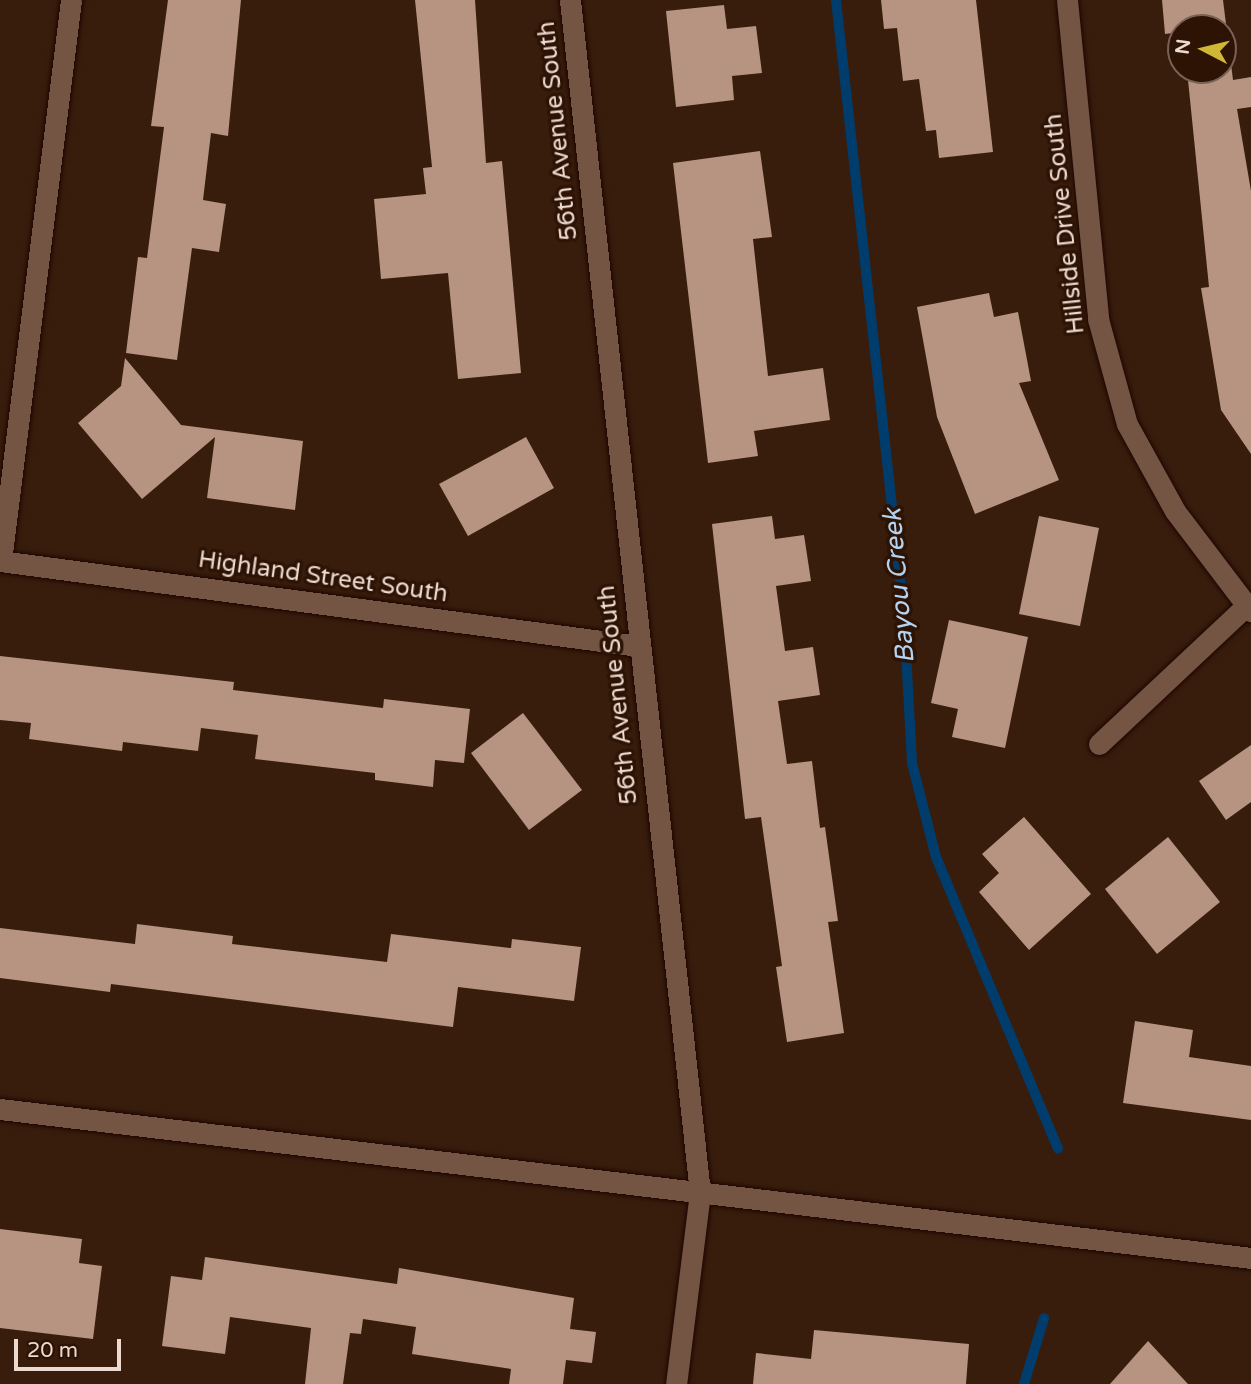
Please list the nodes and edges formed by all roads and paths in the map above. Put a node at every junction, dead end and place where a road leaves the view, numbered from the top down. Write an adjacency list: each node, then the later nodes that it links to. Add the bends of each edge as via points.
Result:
1 (71, 0): 4 (street)
2 (570, 0): 6 (street, 56th Avenue South)
3 (1067, 0): 5 (street, Hillside Drive South, via 1098,319 1127,424 1175,511)
4 (1, 561): 6 (street, Highland Street South)
5 (1248, 609): 7 (street)
6 (639, 646): 9 (street, 56th Avenue South)
7 (1098, 744)
8 (0, 1109): 9 (street)
9 (701, 1192): 10 (street); 11 (street, 56th Avenue South)
10 (1251, 1258)
11 (676, 1384)

